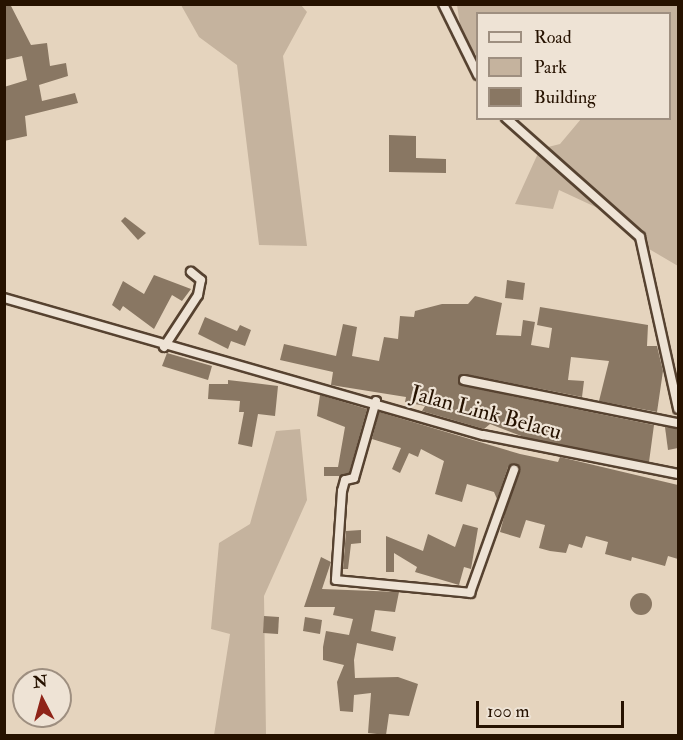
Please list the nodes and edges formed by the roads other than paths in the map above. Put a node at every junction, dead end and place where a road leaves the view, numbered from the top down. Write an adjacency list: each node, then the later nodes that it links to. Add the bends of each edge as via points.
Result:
1 (443, 4): 2 (street)
2 (476, 73)
3 (508, 120): 9 (street, via 640,237)
4 (191, 272): 6 (street, via 201,280 198,295)
5 (4, 298): 6 (street, Jalan Link Belacu)
6 (164, 347): 8 (street, Jalan Link Belacu)
7 (464, 380): 10 (street)
8 (376, 401): 11 (street, via 354,478 345,480 342,491 336,580 470,592); 12 (street, Jalan Link Belacu, via 483,435)
9 (678, 409)
10 (678, 423)
11 (514, 470)
12 (678, 474)

